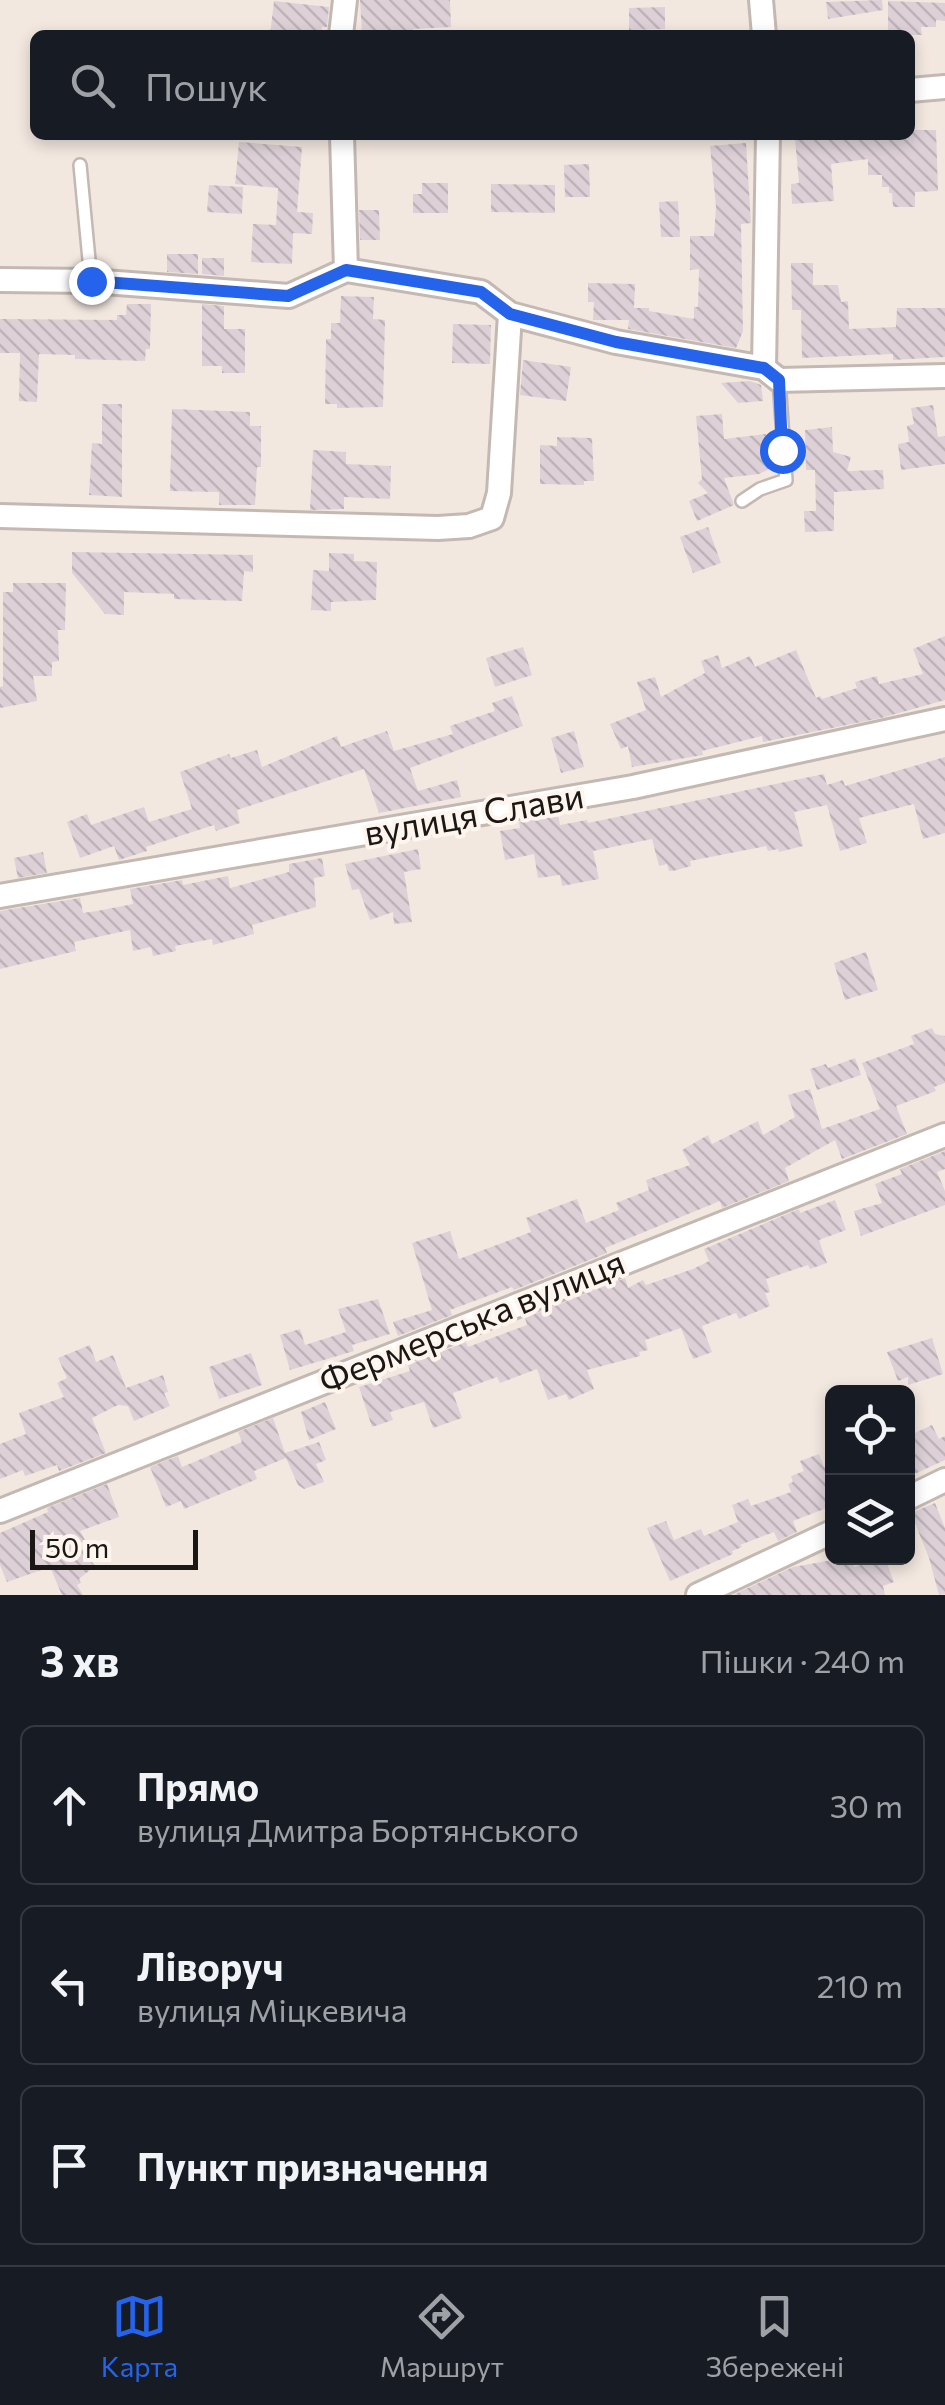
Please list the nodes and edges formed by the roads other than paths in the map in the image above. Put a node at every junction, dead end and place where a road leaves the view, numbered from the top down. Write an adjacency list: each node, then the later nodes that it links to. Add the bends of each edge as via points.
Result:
1 (345, 0): 3 (street)
2 (762, 0): 4 (street)
3 (342, 30)
4 (764, 30)
5 (945, 87): 6 (street)
6 (915, 90)
7 (342, 140): 10 (street)
8 (768, 140): 14 (street)
9 (80, 165): 12 (lane)
10 (346, 270): 12 (street, via 288,296); 13 (street, via 481,292)
11 (0, 280): 12 (street)
12 (91, 281)
13 (510, 314): 14 (street); 17 (street, via 492,518 438,528)
14 (772, 374): 15 (street); 16 (lane, via 786,480)
15 (945, 376)
16 (742, 500)
17 (0, 516)
18 (945, 719): 19 (street, вулиця Слави, via 633,787)
19 (0, 896)
20 (945, 1136): 23 (street, Фермерська вулиця)
21 (945, 1480): 22 (street)
22 (915, 1495)
23 (0, 1511)
24 (825, 1535): 25 (street)
25 (698, 1595)

